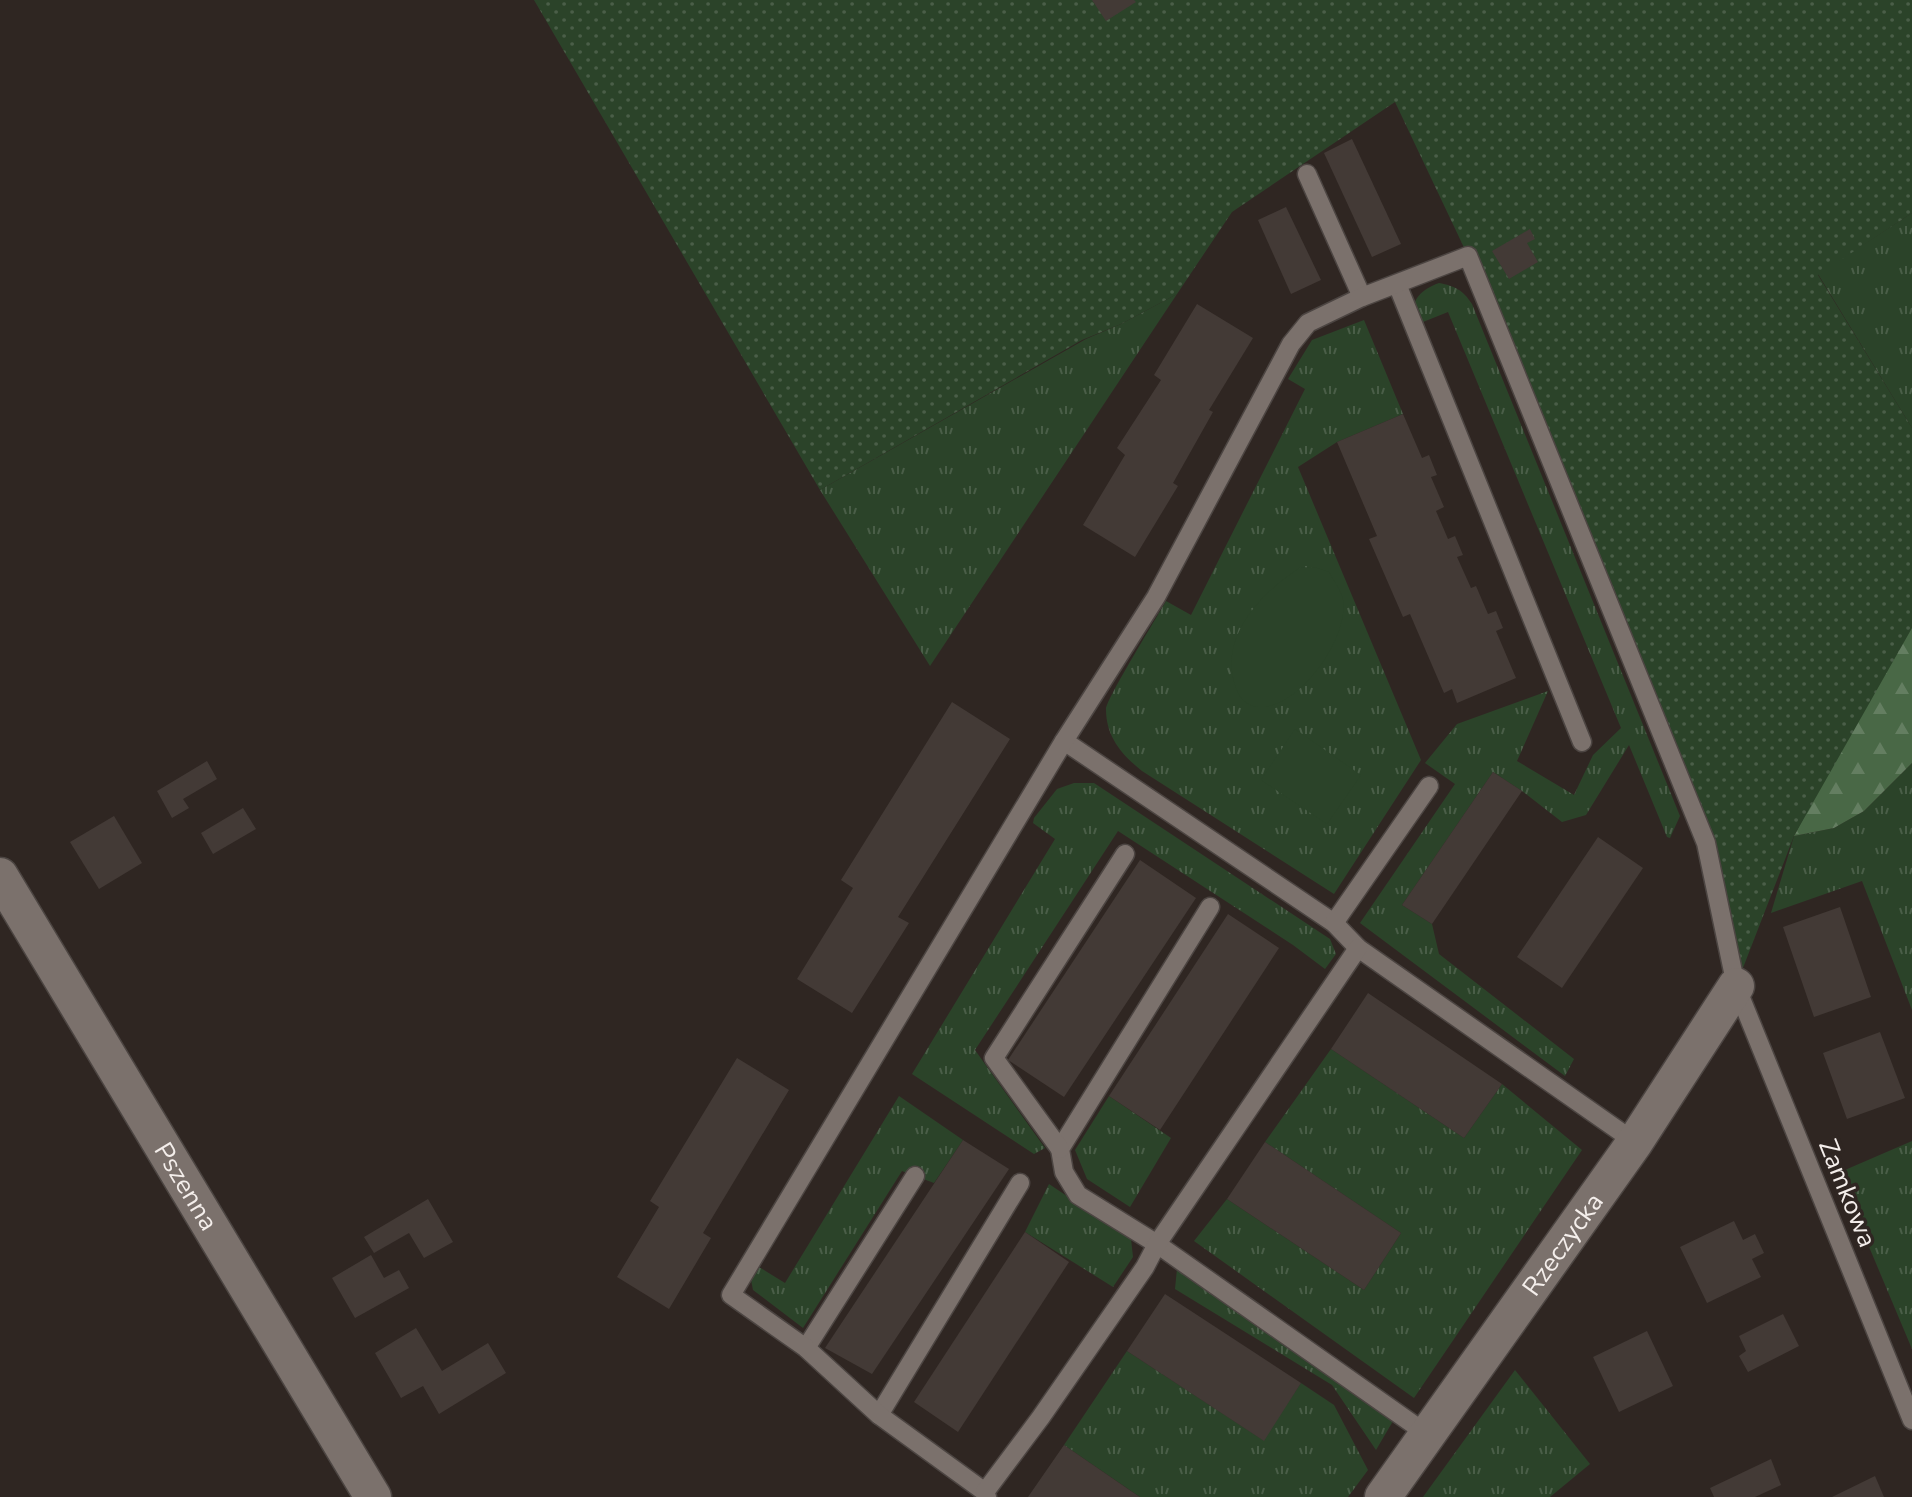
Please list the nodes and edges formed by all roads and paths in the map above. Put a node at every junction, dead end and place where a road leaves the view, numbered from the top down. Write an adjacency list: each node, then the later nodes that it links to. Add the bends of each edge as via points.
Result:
1 (1307, 174): 3 (lane)
2 (1397, 284): 3 (lane); 5 (lane); 12 (lane, Zamkowa, via 1468,256 1706,843)
3 (1362, 297): 4 (lane, via 1308,323 1291,344 1156,597)
4 (1064, 741): 10 (lane); 18 (lane, via 731,1295)
5 (1582, 742)
6 (1429, 786): 10 (lane)
7 (1125, 854): 14 (lane, via 994,1058)
8 (0, 876): 23 (street, Pszenna)
9 (1210, 907): 14 (lane)
10 (1334, 923): 11 (lane)
11 (1358, 948): 13 (lane); 17 (lane)
12 (1736, 986): 13 (street, Rzeczycka); 20 (lane, Zamkowa)
13 (1635, 1142): 21 (street, Rzeczycka)
14 (1060, 1149): 17 (lane, via 1064,1172 1078,1195)
15 (915, 1176): 18 (lane)
16 (1020, 1183): 19 (lane)
17 (1157, 1244): 21 (lane); 22 (lane)
18 (806, 1348): 19 (lane)
19 (879, 1415): 22 (lane)
20 (1912, 1420)
21 (1427, 1434): 24 (street, Rzeczycka)
22 (986, 1494)
23 (373, 1497)
24 (1383, 1497)

